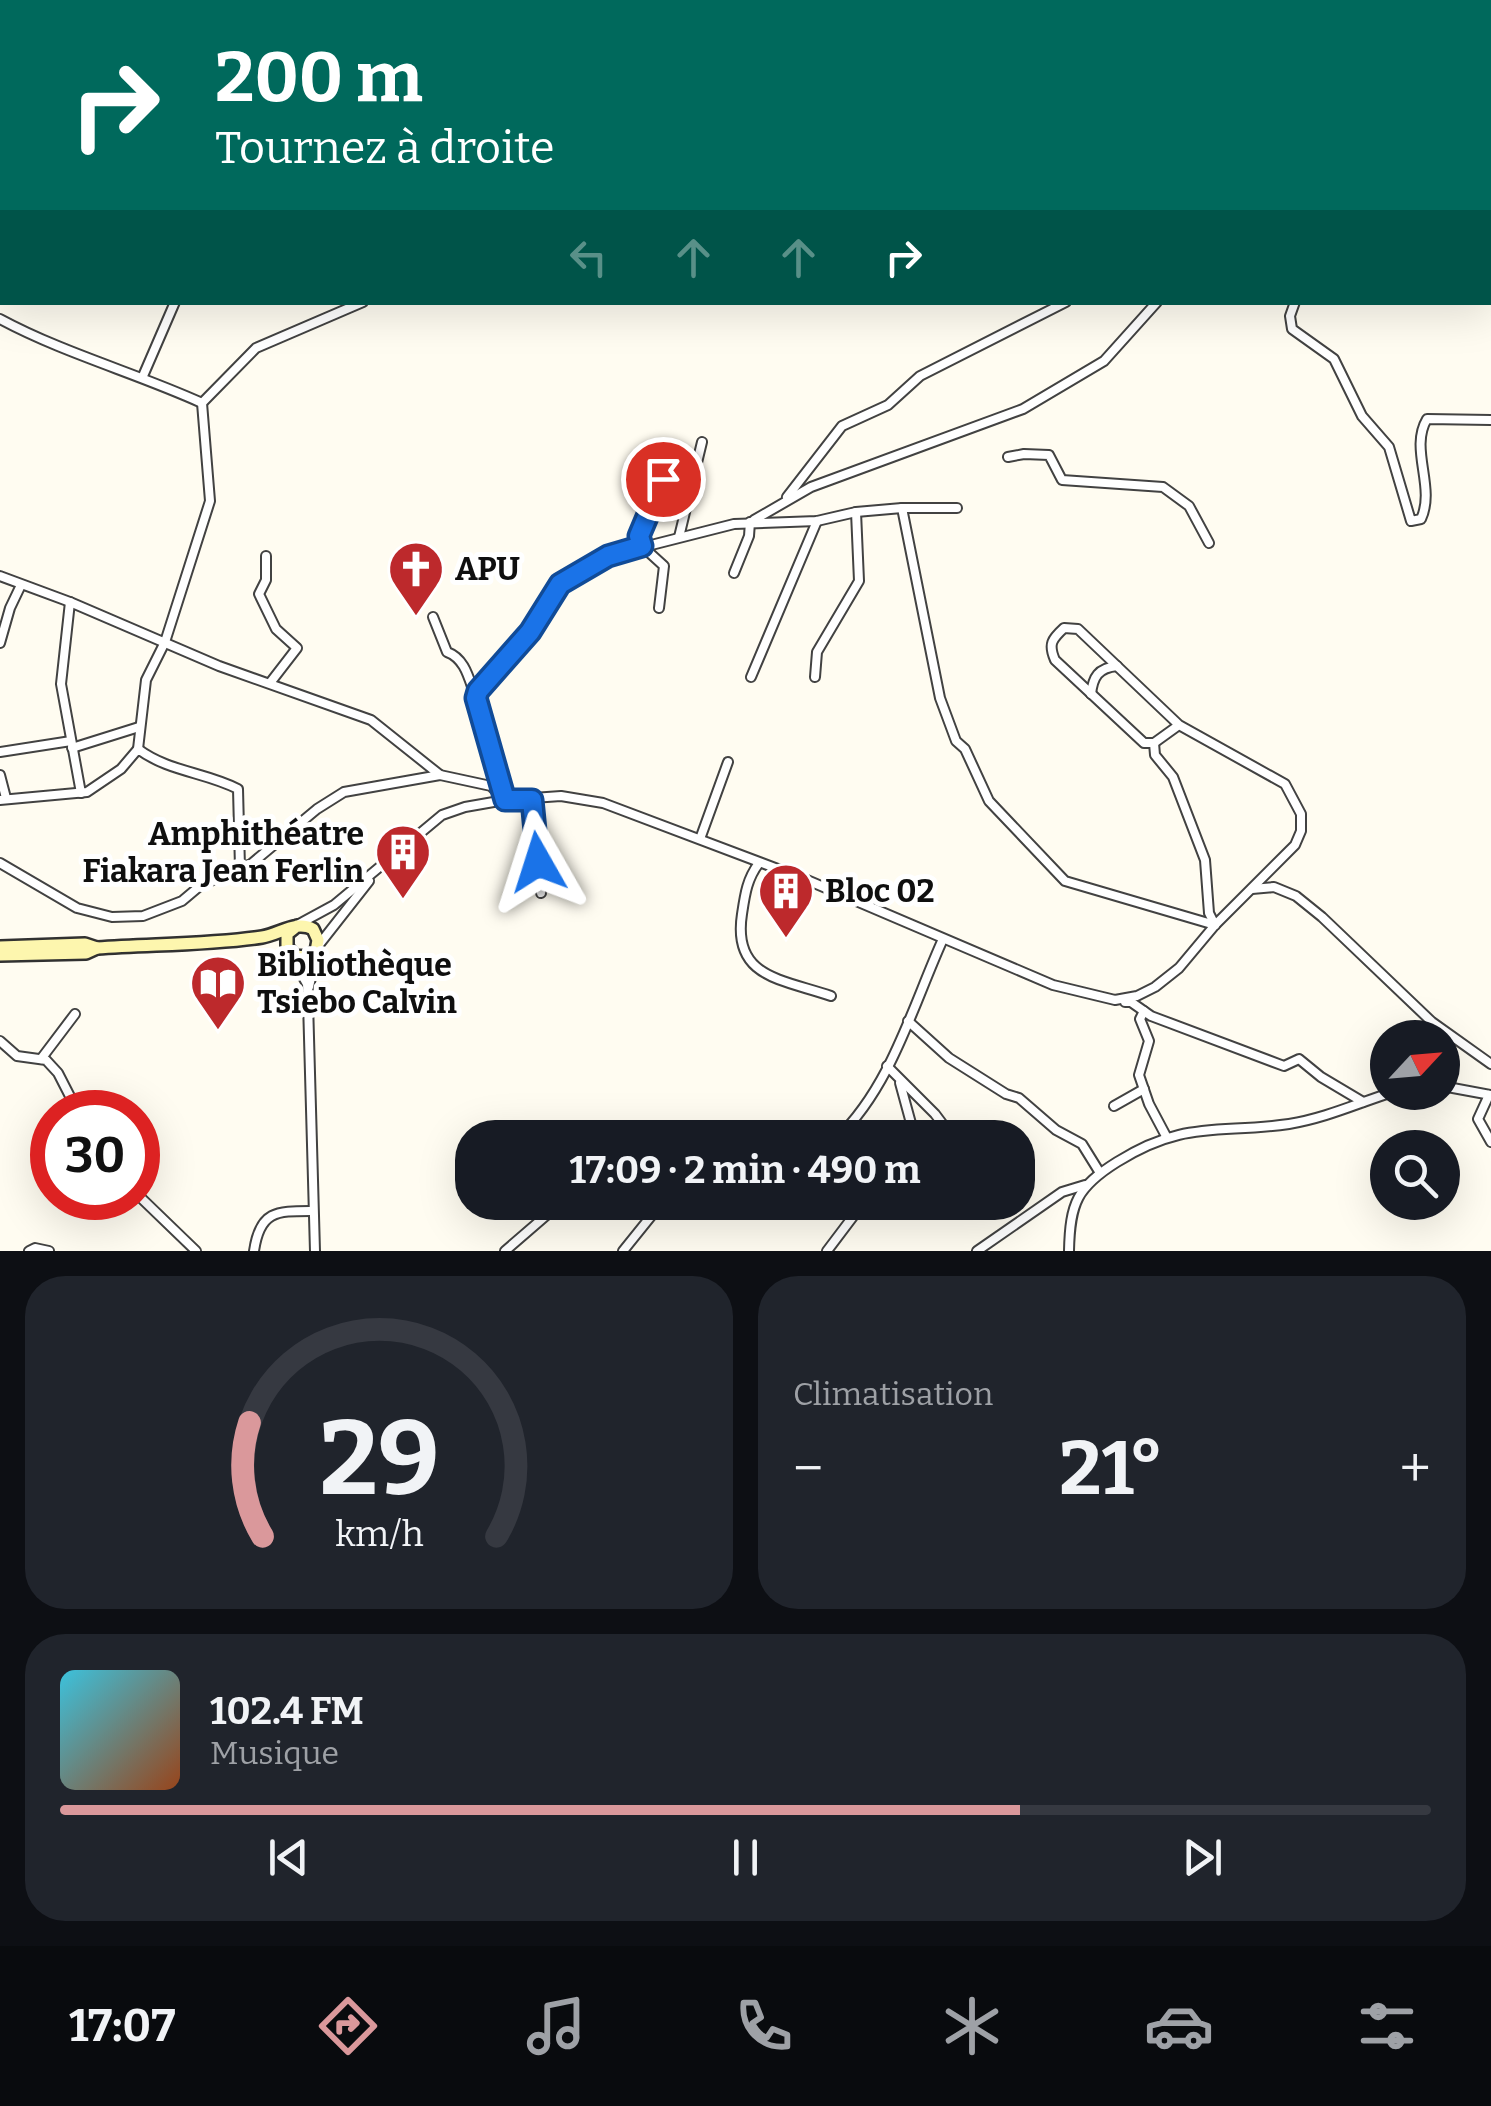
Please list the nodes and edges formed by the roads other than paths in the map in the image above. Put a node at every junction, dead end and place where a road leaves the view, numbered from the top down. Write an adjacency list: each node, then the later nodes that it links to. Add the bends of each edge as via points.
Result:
1 (173, 305): 7 (street)
2 (356, 305): 8 (street, via 256,348)
3 (1060, 305): 13 (street, via 920,376 888,405 842,426)
4 (1154, 305): 13 (street, via 1104,362 1023,409)
5 (1294, 305): 9 (street, via 1292,329 1334,358 1362,416 1389,447 1411,521 1427,506 1420,432 1427,419)
6 (0, 319): 7 (street)
7 (142, 376): 8 (street)
8 (202, 403): 29 (street, via 210,501)
9 (1491, 420)
10 (702, 442): 19 (street)
11 (1008, 458): 20 (street, via 1049,456 1062,480 1162,487 1189,506)
12 (670, 463): 21 (street, via 639,536)
13 (785, 501): 18 (street)
14 (902, 508): 15 (street); 16 (street); 57 (street, via 940,698 989,802 1065,881)
15 (957, 508)
16 (856, 512): 17 (street); 33 (street, via 860,580 818,652)
17 (817, 520): 18 (street); 32 (street)
18 (750, 522): 19 (street); 23 (street)
19 (679, 537): 21 (street)
20 (1209, 543)
21 (642, 546): 27 (street, via 664,566); 36 (street, via 608,556 560,584)
22 (266, 556): 34 (street, via 259,594 276,629 297,648)
23 (734, 573)
24 (0, 576): 25 (street)
25 (21, 585): 26 (street); 30 (street)
26 (70, 602): 29 (street); 40 (street, via 61,684)
27 (659, 608)
28 (433, 617): 36 (street)
29 (165, 642): 34 (street); 38 (street, via 146,680)
30 (0, 643)
31 (1116, 666): 35 (street, via 1098,672); 35 (street, via 1071,626 1051,640 1055,660); 37 (street)
32 (751, 677)
33 (814, 678)
34 (270, 684): 44 (street, via 372,720)
35 (1092, 694): 39 (street, via 1139,740)
36 (476, 698): 48 (street)
37 (1178, 725): 39 (street); 55 (street, via 1274,776 1298,804 1301,831 1295,844)
38 (138, 727): 40 (street); 41 (street)
39 (1154, 743): 57 (street, via 1205,860 1208,913)
40 (71, 744): 42 (street); 46 (street)
41 (138, 749): 46 (street, via 102,784); 53 (street, via 160,765 238,789)
42 (0, 752)
43 (728, 762): 50 (street)
44 (440, 775): 48 (street, via 491,786); 53 (street, via 344,792)
45 (0, 776): 47 (street)
46 (81, 793): 47 (street)
47 (3, 799)
48 (505, 800): 49 (street); 54 (street, via 442,815)
49 (532, 800): 50 (street, via 561,796 603,803); 56 (street)
50 (700, 839): 52 (street)
51 (0, 863): 53 (street, via 62,902 112,917 142,916 182,901)
52 (759, 863): 60 (street); 66 (street, via 745,893 743,955 756,970)
53 (240, 868)
54 (379, 868): 58 (street); 61 (street)
55 (1252, 889): 57 (street); 74 (street, via 1274,887 1296,896 1432,1022)
56 (541, 893)
57 (1215, 924): 67 (street, via 1155,987)
58 (297, 926): 59 (main road); 61 (main road, via 313,930); 64 (main road, via 286,940)
59 (264, 937): 63 (main road); 64 (main road)
60 (943, 940): 67 (street, via 1054,985); 71 (street)
61 (318, 946): 64 (main road, via 306,957); 68 (street)
62 (0, 947): 63 (main road)
63 (98, 948): 65 (main road)
64 (290, 953): 68 (street, via 307,984)
65 (0, 955)
66 (831, 996)
67 (1115, 1000): 69 (street)
68 (308, 1002): 91 (street)
69 (1144, 1011): 77 (street); 82 (street, via 1280,1065 1299,1059)
70 (75, 1014): 73 (street)
71 (908, 1021): 75 (street); 89 (street, via 949,1058 1082,1144)
72 (0, 1041): 73 (street, via 18,1056)
73 (41, 1059): 79 (street)
74 (1491, 1064)
75 (887, 1066): 76 (street); 84 (street)
76 (899, 1078): 85 (street); 86 (street)
77 (1144, 1089): 83 (street); 87 (street)
78 (1460, 1089): 80 (street)
79 (67, 1090)
80 (1490, 1095): 88 (street, via 1478,1120)
81 (1370, 1100): 82 (street)
82 (1363, 1102): 87 (street, via 1296,1122)
83 (1114, 1106)
84 (854, 1120)
85 (911, 1120)
86 (940, 1120)
87 (1166, 1136): 89 (street)
88 (1491, 1142)
89 (1100, 1173): 90 (street)
90 (1084, 1185): 104 (street, via 1062,1192); 105 (street)
91 (313, 1210): 99 (street, via 268,1216); 100 (street)
92 (160, 1216): 98 (street)
93 (541, 1220): 101 (street)
94 (648, 1220): 102 (street)
95 (850, 1220): 103 (street)
96 (29, 1251): 97 (street)
97 (49, 1251)
98 (196, 1251)
99 (254, 1251)
100 (315, 1251)
101 (506, 1251)
102 (624, 1251)
103 (827, 1251)
104 (977, 1251)
105 (1070, 1251)

